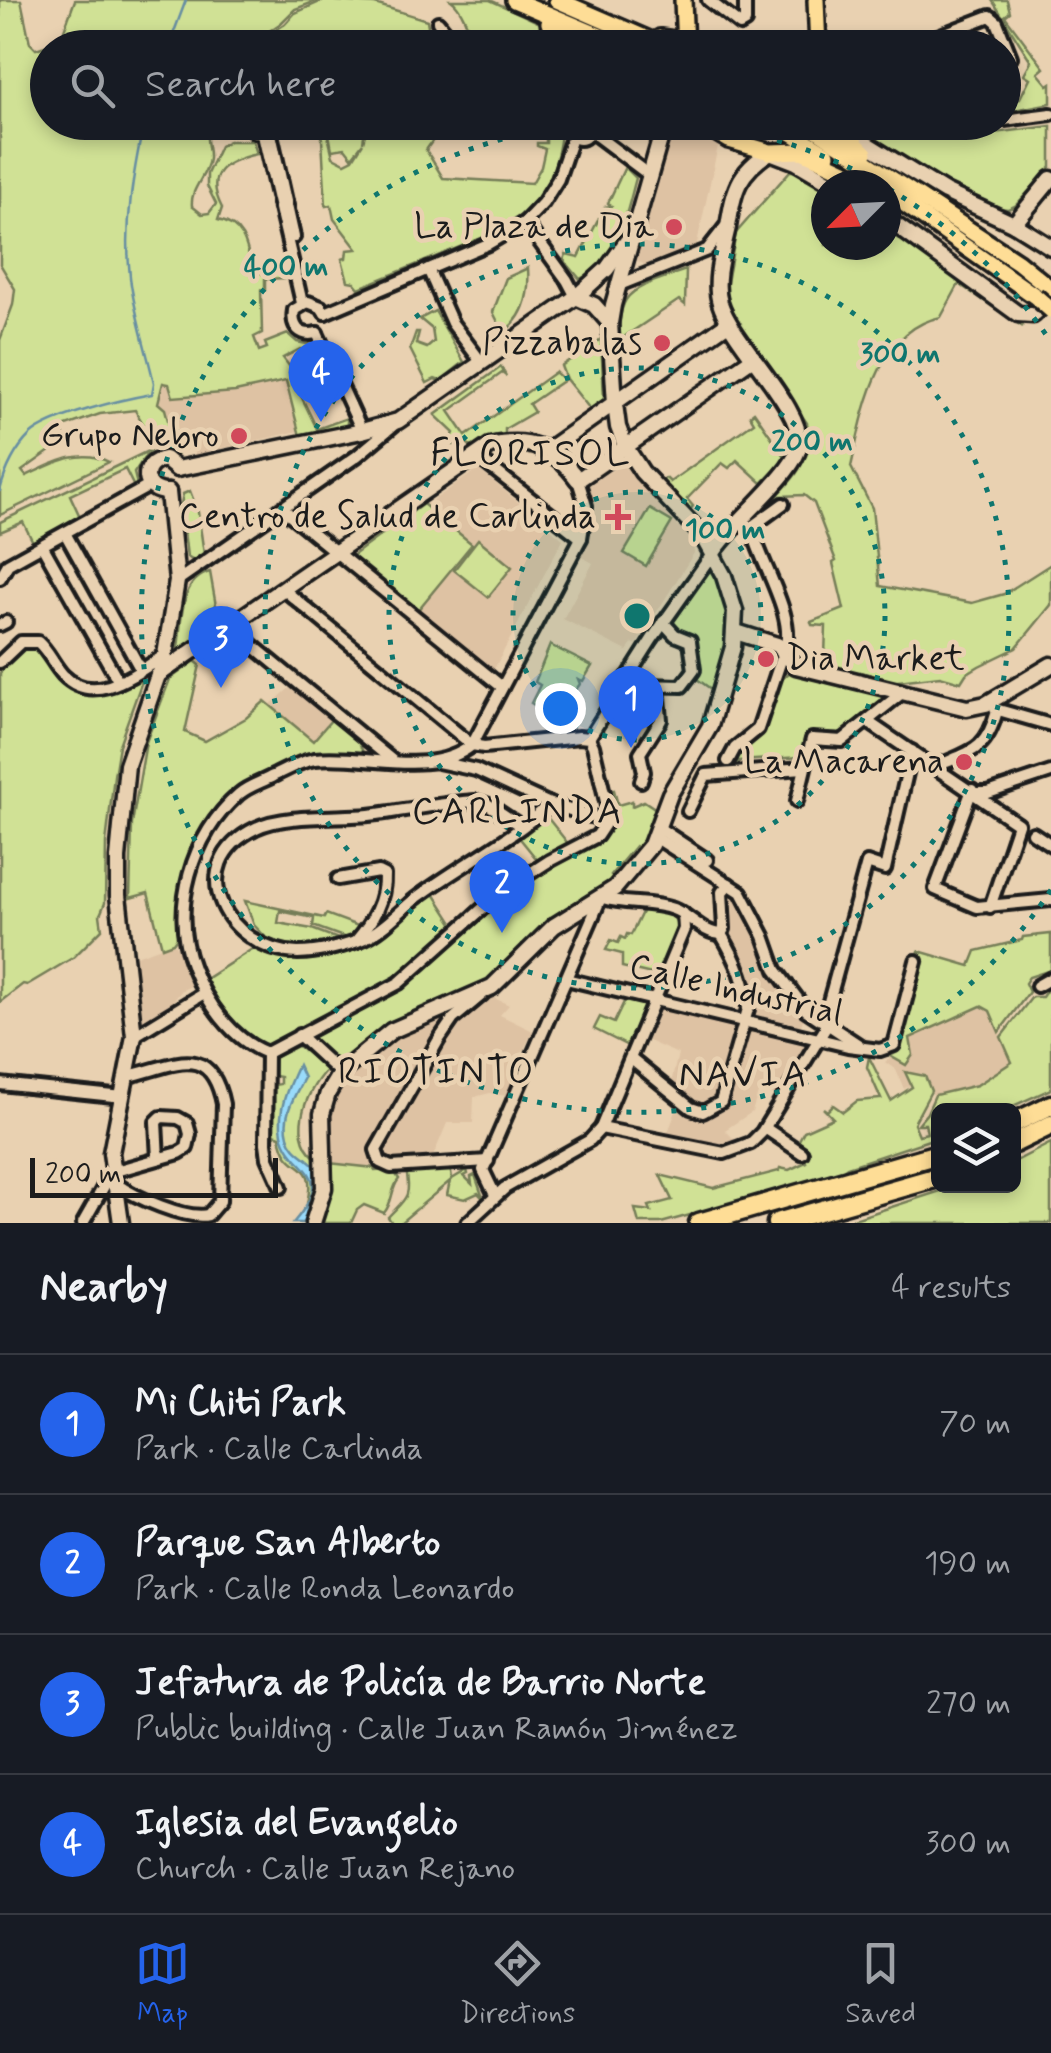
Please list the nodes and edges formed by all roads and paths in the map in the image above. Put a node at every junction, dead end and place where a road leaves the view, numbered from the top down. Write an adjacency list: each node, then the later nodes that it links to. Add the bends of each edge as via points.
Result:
1 (506, 0): 10 (main road)
2 (514, 0): 11 (main road)
3 (558, 0): 12 (main road)
4 (683, 0): 13 (main road)
5 (708, 0): 6 (street, via 740,25)
6 (745, 0)
7 (816, 0): 14 (main road)
8 (438, 22): 9 (street)
9 (444, 30)
10 (565, 30)
11 (601, 30)
12 (612, 30)
13 (680, 30)
14 (817, 30)
15 (954, 30): 16 (street, via 990,16)
16 (1000, 30)
17 (1051, 114): 18 (street)
18 (1021, 118)
19 (268, 140): 50 (street)
20 (571, 140): 40 (street, via 558,179)
21 (602, 140): 35 (street)
22 (657, 140): 35 (street)
23 (729, 140): 29 (main road)
24 (777, 140): 29 (main road)
25 (810, 140): 31 (main road)
26 (828, 140): 32 (main road)
27 (848, 140): 33 (main road)
28 (860, 140): 41 (street)
29 (770, 152): 30 (main road, via 802,151); 34 (street); 39 (street, via 737,183)
30 (851, 170)
31 (861, 170)
32 (865, 170)
33 (871, 170)
34 (811, 171)
35 (649, 175): 43 (street)
36 (1051, 179): 41 (street)
37 (901, 194): 48 (main road, via 1018,262)
38 (901, 200): 48 (main road)
39 (728, 221): 46 (street, via 707,250); 54 (street, via 718,282)
40 (525, 222): 45 (street); 49 (street)
41 (1014, 224): 44 (street)
42 (901, 229): 48 (street, via 1018,314 1032,315)
43 (629, 242): 46 (street, via 638,271); 47 (street); 49 (street)
44 (1051, 247)
45 (428, 269): 52 (street); 57 (street, via 452,324)
46 (657, 271): 47 (street)
47 (619, 285): 49 (street); 53 (street)
48 (1046, 292): 51 (main road, bridge)
49 (576, 297): 53 (street); 57 (street)
50 (305, 302): 52 (street); 55 (street, via 292,320 306,335)
51 (1051, 310)
52 (325, 313): 55 (street)
53 (610, 323): 58 (street)
54 (728, 323): 56 (street); 58 (street)
55 (317, 333): 60 (street)
56 (752, 358): 61 (street); 72 (street, via 795,421 800,444 788,467)
57 (482, 363): 59 (street)
58 (615, 404): 61 (street); 62 (street)
59 (398, 421): 60 (street); 63 (street)
60 (359, 432): 63 (street); 65 (street)
61 (626, 446): 66 (street); 73 (street)
62 (549, 449): 64 (street, via 510,442); 66 (street)
63 (365, 451): 70 (street)
64 (475, 456): 74 (street); 76 (street)
65 (177, 469): 67 (street, via 165,459 155,461 148,467); 68 (street, via 179,478)
66 (578, 480): 74 (street, via 586,506)
67 (149, 486): 68 (street); 71 (street)
68 (168, 492): 80 (street)
69 (784, 504): 84 (street, via 753,532)
70 (283, 508): 76 (street); 80 (street)
71 (65, 533): 75 (street); 91 (street)
72 (726, 533): 73 (street); 77 (street)
73 (701, 534): 77 (street); 78 (street)
74 (580, 538): 97 (street)
75 (42, 546): 79 (street, via 8,564); 94 (street)
76 (336, 554): 81 (street); 97 (street)
77 (716, 559): 78 (street); 85 (street)
78 (698, 571): 82 (street)
79 (0, 578)
80 (177, 581): 88 (street)
81 (283, 589): 83 (street); 105 (street)
82 (663, 622): 93 (street); 95 (street, via 690,641 694,670 682,686)
83 (230, 626): 92 (street); 104 (street)
84 (786, 626): 86 (street); 87 (street)
85 (736, 632): 86 (street); 121 (street, via 710,726 670,794)
86 (768, 640): 87 (street)
87 (787, 653): 96 (street, via 796,666); 110 (street, via 758,729)
88 (165, 655): 91 (street); 92 (street)
89 (0, 662): 94 (street, via 21,642 38,642 80,687)
90 (1051, 665): 100 (street)
91 (141, 670): 94 (street)
92 (158, 675): 142 (street, via 128,764 118,858)
93 (626, 677): 95 (street); 103 (street)
94 (119, 682)
95 (658, 686): 114 (street, via 662,720 640,753)
96 (881, 686): 98 (street); 99 (street)
97 (502, 687): 105 (street)
98 (902, 692): 99 (street); 100 (street, via 967,708)
99 (886, 706): 101 (street)
100 (992, 707): 102 (street); 111 (street, via 980,748)
101 (868, 722): 106 (street); 112 (street, via 842,740 812,739)
102 (1051, 726)
103 (589, 738): 105 (street); 119 (street)
104 (368, 740): 107 (street); 108 (street)
105 (472, 745): 109 (street)
106 (912, 751): 111 (street); 141 (street, via 885,869 867,863)
107 (362, 760): 108 (street); 138 (street, via 300,762 240,792 209,829 192,859 183,933)
108 (392, 761): 109 (street)
109 (432, 761): 117 (street, via 476,770)
110 (728, 761)
111 (937, 766): 115 (street)
112 (804, 768): 116 (street); 118 (street, via 706,775)
113 (1051, 772): 115 (street)
114 (641, 781)
115 (974, 792): 129 (street, via 1018,824); 129 (street, via 934,888)
116 (798, 801)
117 (550, 804): 119 (street); 120 (street)
118 (688, 811)
119 (607, 821): 143 (street, via 587,843 501,892 399,983)
120 (522, 827): 132 (street); 132 (street, via 489,805 463,802 260,826 216,870 220,897 242,934 259,946 302,953)
121 (657, 832): 124 (street); 126 (street); 127 (street, via 628,876)
122 (1034, 833): 123 (street)
123 (1051, 845)
124 (707, 860)
125 (338, 880): 132 (street, via 378,872 385,880 372,922)
126 (729, 884): 131 (street, via 722,892); 141 (street, via 754,915 776,970)
127 (601, 899): 130 (street); 135 (street); 137 (street, via 554,926)
128 (1051, 900): 129 (street)
129 (990, 907)
130 (683, 913): 131 (street); 139 (street, via 684,929)
131 (721, 934): 140 (street, via 748,994)
132 (355, 942)
133 (916, 961): 145 (street, Calle Industrial, via 894,1045)
134 (1051, 978): 136 (street)
135 (566, 979): 139 (street, Calle Industrial); 161 (street)
136 (1036, 986)
137 (492, 987): 148 (street, via 391,1031); 161 (street, via 438,1041 376,1150 391,1167)
138 (204, 994): 142 (street); 146 (street, via 242,1039)
139 (656, 1001): 140 (street, Calle Industrial); 147 (street)
140 (742, 1021): 144 (street, Calle Industrial); 147 (street, via 725,1094 703,1112 678,1100)
141 (825, 1024): 144 (street); 145 (street)
142 (134, 1036): 149 (street)
143 (299, 1036): 146 (street); 148 (street)
144 (818, 1038): 145 (street, Calle Industrial); 156 (street)
145 (857, 1045)
146 (267, 1053): 164 (street, via 266,1143)
147 (632, 1059): 155 (street)
148 (340, 1074): 168 (street, via 322,1114 324,1188)
149 (128, 1076): 151 (street); 162 (street, via 186,1060 210,1072 223,1104 220,1201 208,1215 191,1216 130,1192)
150 (0, 1084): 151 (street)
151 (123, 1097): 162 (street, via 111,1153)
152 (1051, 1105): 153 (highway)
153 (1021, 1120)
154 (1051, 1125): 157 (highway)
155 (601, 1128): 156 (street, via 724,1152 752,1143); 165 (street)
156 (766, 1128): 158 (street)
157 (1021, 1140)
158 (802, 1152)
159 (931, 1156): 170 (highway)
160 (158, 1159): 160 (street, via 156,1122 178,1118 187,1124 187,1148); 162 (street)
161 (488, 1160): 165 (street, via 483,1170)
162 (114, 1177): 166 (street); 167 (street)
163 (931, 1179): 171 (highway)
164 (280, 1187)
165 (495, 1195): 169 (street)
166 (83, 1223)
167 (121, 1223)
168 (313, 1223)
169 (467, 1223)
170 (699, 1223)
171 (777, 1223)

